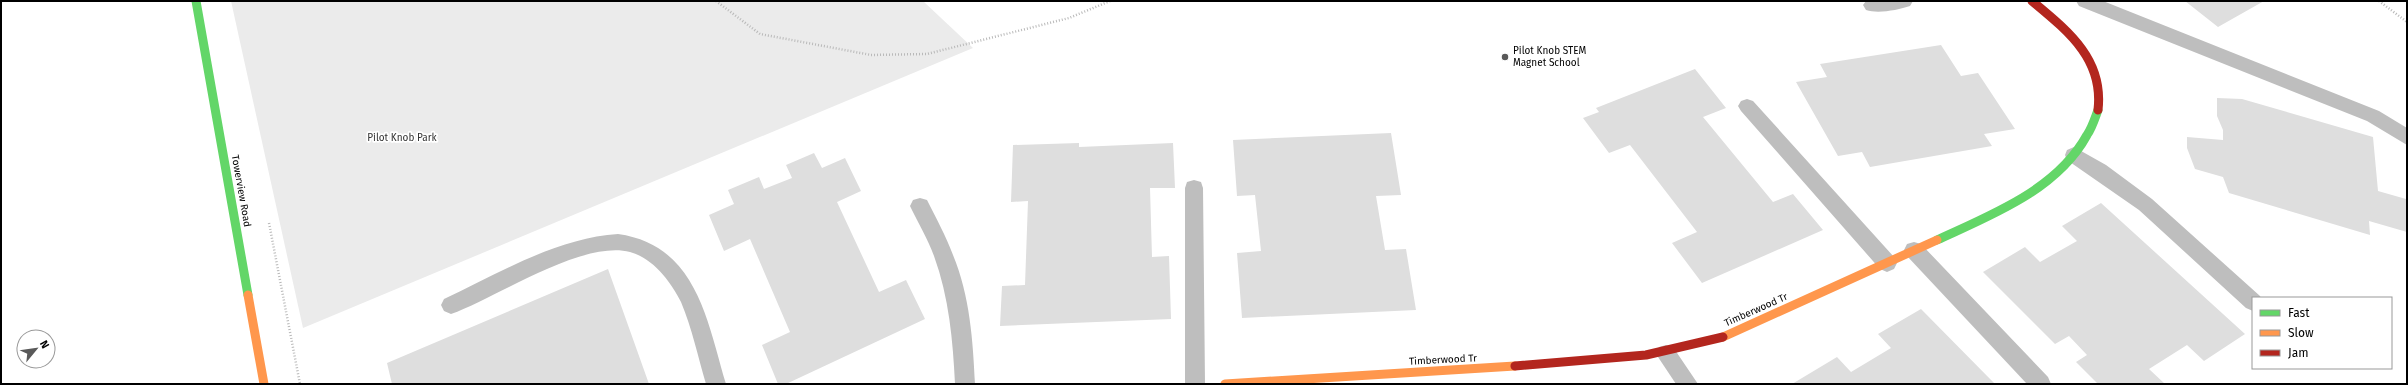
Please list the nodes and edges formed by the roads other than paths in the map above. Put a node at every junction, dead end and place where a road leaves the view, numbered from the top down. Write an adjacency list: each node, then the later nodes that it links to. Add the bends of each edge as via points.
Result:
1 (196, 1): 17 (street, Towerview Road)
2 (1904, 1): 5 (lane)
3 (2032, 1): 8 (street, Timberwood Tr, via 2068,31 2087,57 2097,80 2099,95 2095,120)
4 (2084, 1): 7 (lane, via 2373,116)
5 (1872, 5)
6 (1747, 106): 12 (lane)
7 (2407, 137)
8 (2074, 155): 11 (street, Timberwood Tr, via 2062,170 2034,193); 13 (lane, via 2100,170 2163,217)
9 (1194, 188): 20 (lane)
10 (920, 206): 19 (lane, via 944,256 957,301 964,343)
11 (1914, 250): 12 (street, Timberwood Tr); 23 (lane)
12 (1887, 263): 15 (street, Timberwood Tr, via 1736,332 1708,343)
13 (2252, 301)
14 (452, 304): 18 (lane, via 555,258 592,245 618,242 645,248 666,263 685,289)
15 (1666, 354): 16 (street, Timberwood Tr); 22 (lane)
16 (1435, 378): 21 (street, Timberwood Tr)
17 (264, 384)
18 (716, 384)
19 (965, 384)
20 (1195, 384)
21 (1225, 384)
22 (1688, 384)
23 (2041, 384)

